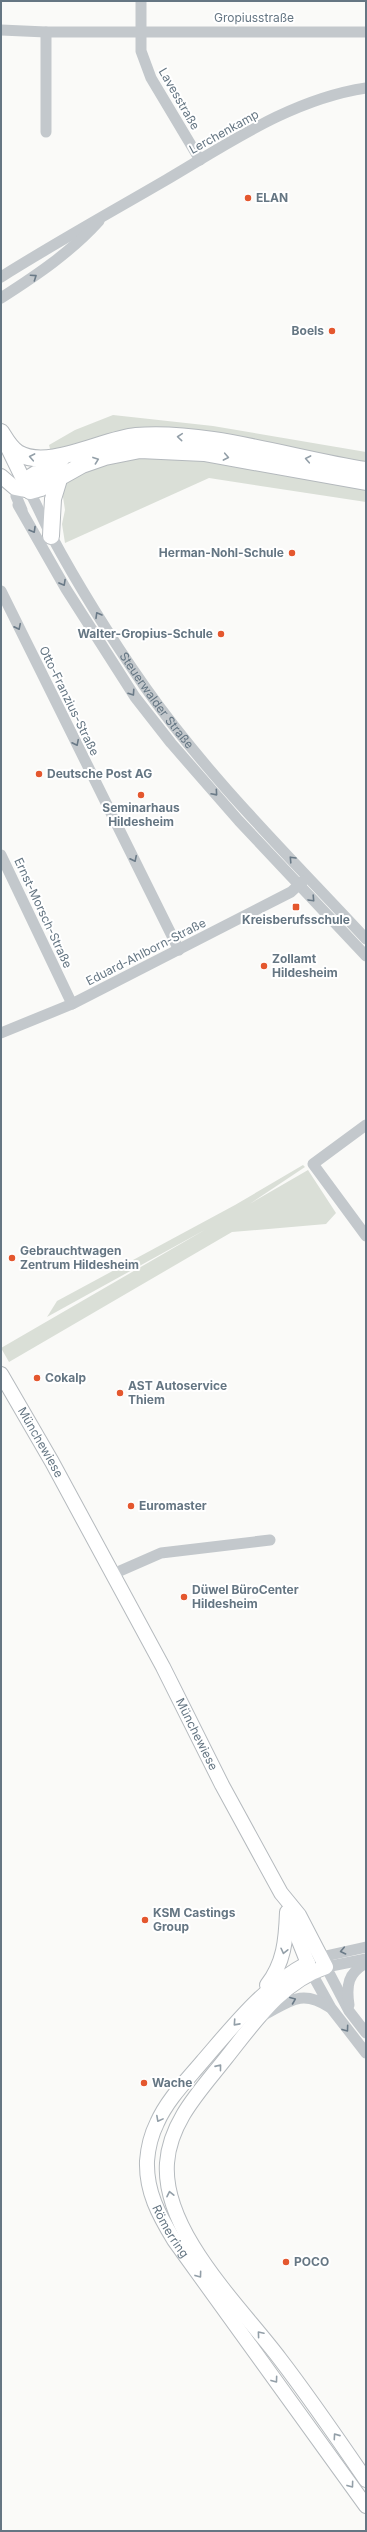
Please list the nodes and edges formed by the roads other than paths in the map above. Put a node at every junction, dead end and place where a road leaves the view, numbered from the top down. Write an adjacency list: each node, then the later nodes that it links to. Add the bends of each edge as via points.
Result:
1 (141, 1): 4 (street, Lavesstraße)
2 (1, 30): 3 (street, Gropiusstraße)
3 (46, 32): 4 (street, Gropiusstraße); 7 (street)
4 (141, 32): 5 (street, Gropiusstraße); 8 (street, Lavesstraße, via 141,51 151,78)
5 (366, 32)
6 (366, 88): 8 (street, Lerchenkamp, via 320,99 289,111)
7 (46, 132)
8 (200, 160): 9 (street, Lerchenkamp)
9 (103, 217): 10 (street, Lerchenkamp, via 82,227); 11 (street, Lerchenkamp, one-way to 9, via 37,275 82,240)
10 (1, 277)
11 (1, 298)
12 (1, 433): 13 (highway, one-way to 12, via 28,457 10,446); 18 (main road, Steuerwalder Straße)
13 (70, 454): 14 (highway, one-way to 13, via 206,440 167,436 115,439); 18 (highway)
14 (366, 470)
15 (60, 476): 17 (highway, one-way to 17, via 82,465 124,452 178,450); 18 (highway, via 41,488); 20 (highway, via 52,499)
16 (2, 478): 18 (main road); 19 (street, Steuerwalder Straße)
17 (366, 482)
18 (24, 487): 19 (street, Steuerwalder Straße, via 16,496); 20 (street, Steuerwalder Straße)
19 (22, 510): 24 (street, Steuerwalder Straße, one-way to 24, via 66,589 134,697 172,744)
20 (52, 536): 23 (street, Steuerwalder Straße, one-way to 20, via 226,788 150,694 102,622)
21 (1, 592): 26 (street, Otto-Franzius-Straße, one-way to 26)
22 (1, 855): 28 (street, Ernst-Morsch-Straße)
23 (308, 876): 24 (street); 25 (street, Steuerwalder Straße)
24 (299, 885): 26 (street, Eduard-Ahlborn-Straße, via 291,892); 27 (street, Steuerwalder Straße, one-way to 27)
25 (366, 939)
26 (179, 950): 28 (street, Eduard-Ahlborn-Straße)
27 (366, 956)
28 (72, 1004): 29 (street, Eduard-Ahlborn-Straße)
29 (1, 1033)
30 (366, 1125): 31 (street, via 313,1164)
31 (366, 1236)
32 (1, 1374): 34 (main road, Münchewiese)
33 (270, 1540): 34 (street, via 161,1553)
34 (113, 1574): 35 (main road, Münchewiese, via 180,1699 222,1786)
35 (281, 1893): 36 (main road, Münchewiese); 39 (main road, Münchewiese, via 299,1915)
36 (287, 1912): 41 (main road, Münchewiese); 42 (main road, Münchewiese, one-way to 42, via 285,1946 280,1964)
37 (366, 1947): 39 (street, one-way to 39)
38 (366, 1959): 39 (street)
39 (323, 1962): 41 (main road); 44 (street)
40 (366, 1963): 44 (street, via 355,1970 348,1980)
41 (309, 1967): 42 (main road, Römerring, via 288,1974); 43 (street); 45 (main road, Römerring)
42 (259, 1997): 49 (main road, Römerring, one-way to 49, via 164,2109 150,2142 148,2182 152,2199 174,2240)
43 (331, 2008): 45 (street, one-way to 43, via 293,1999 302,1997 312,1997); 47 (street, one-way to 47)
44 (349, 2011): 46 (street)
45 (258, 2018): 48 (main road, Römerring, one-way to 45, via 280,2359 201,2256 177,2217 168,2190 167,2162 179,2122 195,2097)
46 (366, 2033)
47 (366, 2053)
48 (366, 2480)
49 (366, 2506)

